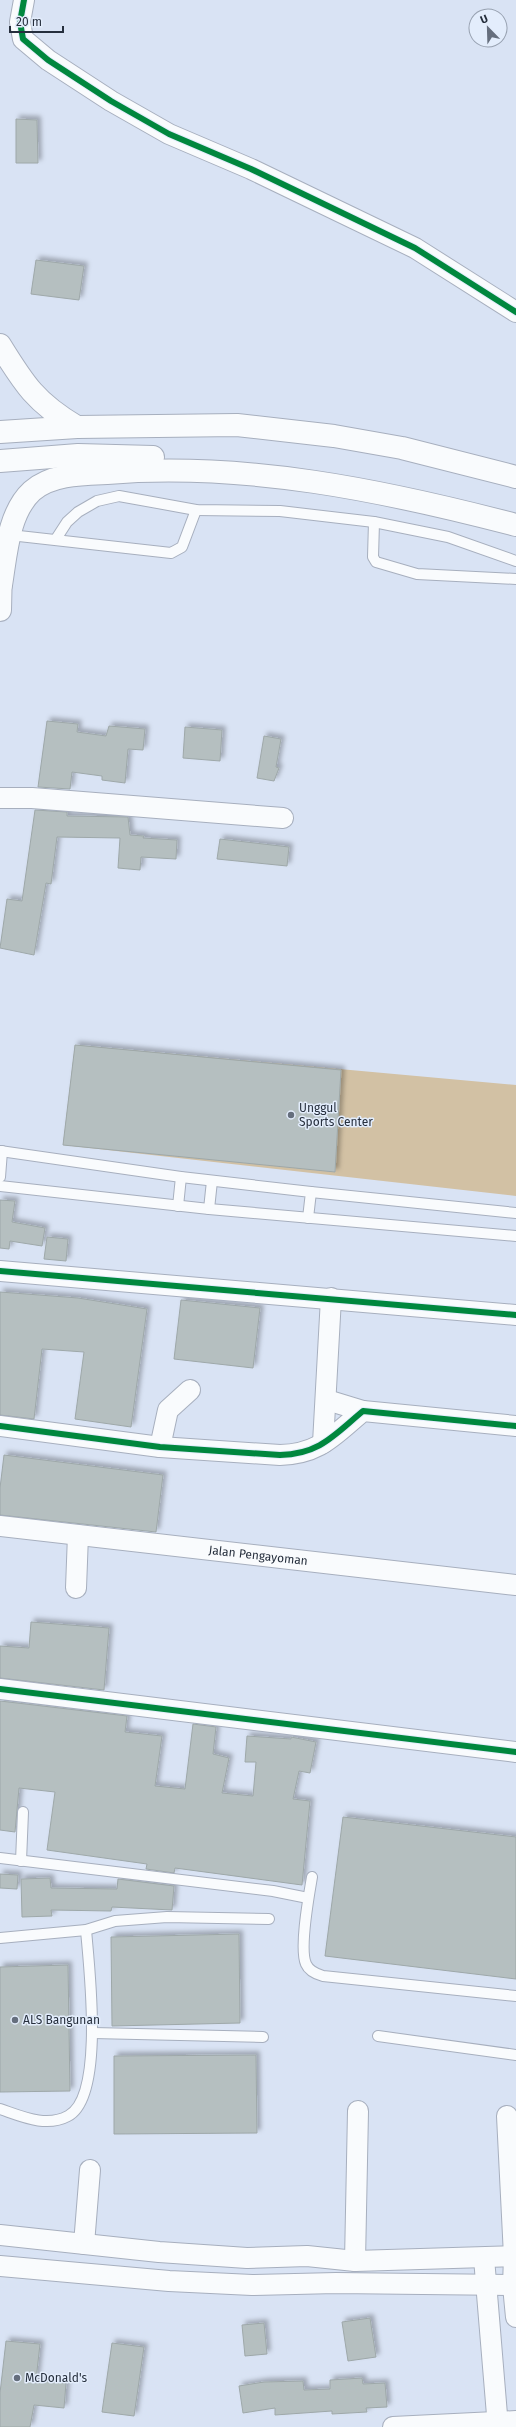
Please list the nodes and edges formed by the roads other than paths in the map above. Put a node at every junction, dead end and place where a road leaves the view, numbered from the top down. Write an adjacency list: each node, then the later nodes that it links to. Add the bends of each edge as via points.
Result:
1 (24, 0): 2 (street, via 20,22 23,39 48,60 111,101 169,134 250,169 415,248)
2 (516, 312)
3 (0, 345): 4 (highway, via 22,380 42,404)
4 (76, 427): 5 (highway); 7 (highway, via 237,425 334,436 402,448)
5 (0, 432)
6 (0, 461): 8 (highway, via 78,455 192,458 297,466 413,486)
7 (516, 478)
8 (516, 509)
9 (196, 510): 10 (lane, via 280,511); 13 (lane, via 119,496 97,501 78,512 67,522); 13 (lane, via 182,547 171,553)
10 (374, 522): 14 (lane, via 448,537); 15 (lane, via 373,557 376,562 417,574)
11 (516, 525): 12 (highway, via 440,506 289,477 172,470 76,475 46,482 32,491 22,503)
12 (5, 535): 13 (lane); 16 (highway)
13 (56, 539)
14 (516, 561)
15 (516, 579)
16 (0, 610)
17 (0, 798): 18 (street, via 32,798)
18 (283, 818)
19 (1, 1151): 20 (lane); 21 (lane)
20 (0, 1177)
21 (181, 1177): 22 (lane); 25 (lane)
22 (212, 1181): 24 (lane); 26 (lane)
23 (0, 1186): 25 (lane)
24 (311, 1192): 27 (lane); 28 (lane)
25 (178, 1206): 26 (lane)
26 (209, 1209): 28 (lane)
27 (516, 1213)
28 (308, 1218): 29 (lane)
29 (516, 1236)
30 (0, 1271): 31 (street)
31 (331, 1298): 32 (street); 34 (street)
32 (516, 1315)
33 (190, 1390): 39 (street, via 168,1410)
34 (326, 1400): 35 (street); 38 (street)
35 (363, 1411): 37 (street); 38 (street)
36 (0, 1426): 39 (street, via 31,1428)
37 (516, 1426)
38 (323, 1444): 39 (street, via 296,1455)
39 (160, 1447)
40 (0, 1526): 41 (street, Jalan Pengayoman)
41 (78, 1535): 42 (street, Jalan Pengayoman); 43 (street)
42 (516, 1585)
43 (76, 1588)
44 (0, 1689): 45 (street)
45 (516, 1752)
46 (23, 1812): 48 (lane)
47 (0, 1858): 48 (lane)
48 (21, 1861): 50 (lane, via 273,1891)
49 (312, 1876): 50 (lane)
50 (308, 1898): 54 (lane, via 304,1939 305,1963 319,1975)
51 (269, 1919): 52 (lane, via 167,1917 115,1921)
52 (86, 1930): 53 (lane); 55 (lane)
53 (0, 1938)
54 (516, 1996)
55 (93, 2033): 57 (lane); 59 (lane, via 84,2096 74,2112 63,2118 46,2121)
56 (378, 2036): 58 (lane)
57 (262, 2037)
58 (516, 2055)
59 (0, 2109)
60 (358, 2111): 67 (street)
61 (506, 2116): 65 (street)
62 (90, 2170): 64 (street)
63 (0, 2235): 64 (street)
64 (84, 2244): 67 (street, via 247,2258 307,2256)
65 (515, 2256): 66 (street); 70 (street)
66 (484, 2258): 67 (street); 69 (street)
67 (354, 2261)
68 (0, 2266): 69 (street, via 252,2286)
69 (486, 2286): 70 (street); 72 (street)
70 (514, 2286): 71 (street)
71 (516, 2318)
72 (504, 2424): 73 (street)
73 (393, 2427)

